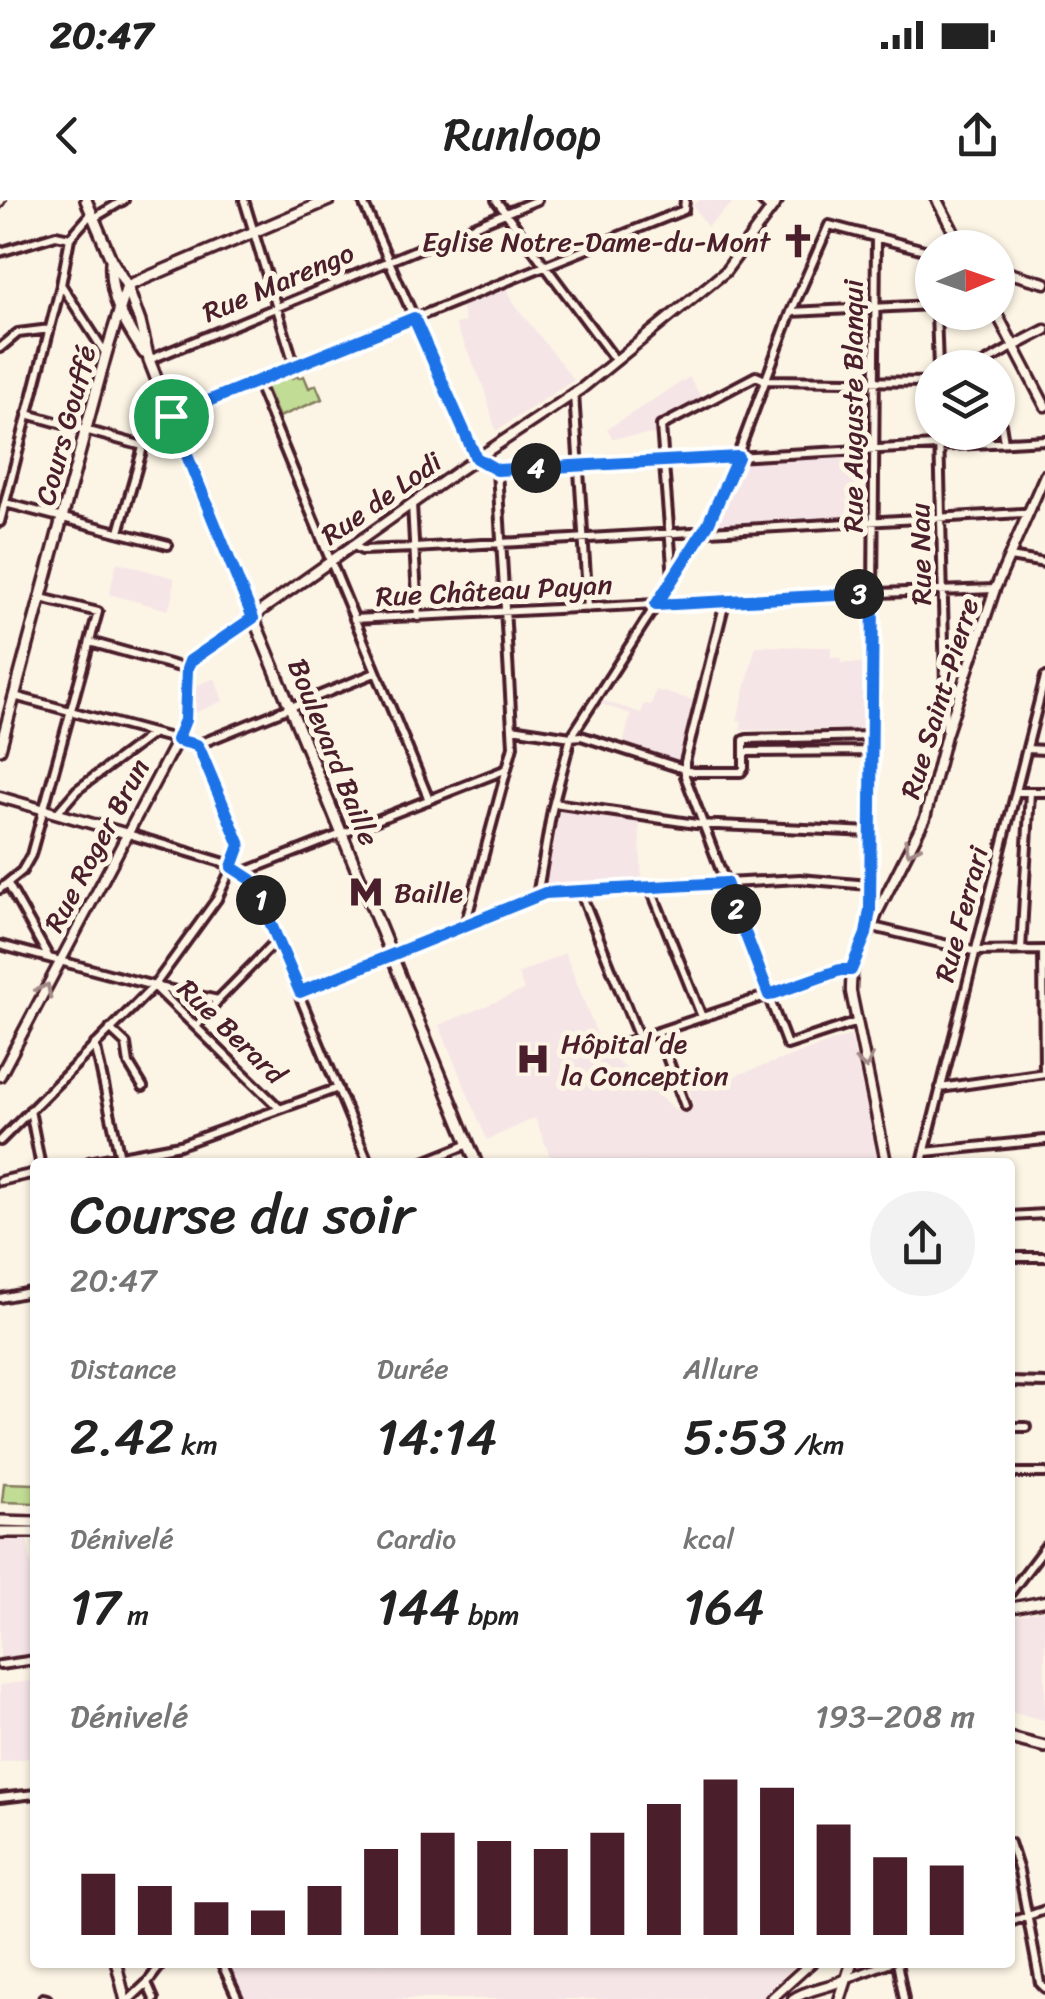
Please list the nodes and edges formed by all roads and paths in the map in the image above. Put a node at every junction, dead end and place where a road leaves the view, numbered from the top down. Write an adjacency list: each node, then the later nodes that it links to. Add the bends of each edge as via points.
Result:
1 (86, 200): 14 (main road, Boulevard Baille)
2 (124, 200): 14 (street)
3 (244, 200): 16 (street)
4 (330, 200): 16 (main road)
5 (362, 200): 22 (street)
6 (496, 200): 13 (street)
7 (537, 200): 13 (street, Rue Marengo)
8 (685, 200): 23 (street, via 684,210)
9 (761, 200): 12 (street)
10 (778, 200): 12 (street, Rue de Lodi)
11 (937, 200): 15 (street)
12 (771, 210): 43 (street, Rue de Lodi, via 725,272)
13 (505, 213): 22 (street, Rue Marengo); 23 (street)
14 (93, 215): 17 (street); 21 (main road, Boulevard Baille)
15 (953, 230)
16 (254, 232): 28 (main road); 29 (street)
17 (70, 238): 20 (street, via 56,235); 27 (street)
18 (876, 238): 19 (street); 31 (street, Rue Auguste Blanqui); 33 (street, via 830,226)
19 (915, 248)
20 (0, 252)
21 (112, 259): 26 (main road, Boulevard Baille); 28 (main road, Boulevard Baille)
22 (388, 260): 29 (street, Rue Marengo); 34 (street)
23 (545, 266): 34 (street); 43 (street)
24 (1015, 275): 25 (street)
25 (1045, 283)
26 (110, 284): 28 (main road); 32 (main road, Boulevard Baille)
27 (62, 286): 35 (street); 41 (street)
28 (127, 286): 32 (main road, Cours Gouffé); 42 (main road, Boulevard Baille)
29 (277, 306): 42 (street, Rue Marengo); 44 (street)
30 (915, 306): 31 (street)
31 (876, 308): 33 (street); 46 (street, Rue Auguste Blanqui)
32 (119, 309): 41 (main road, Cours Gouffé); 42 (main road, Boulevard Baille)
33 (792, 312): 45 (street)
34 (414, 318): 44 (street); 61 (street)
35 (50, 329): 39 (street, via 18,333); 51 (street)
36 (1006, 330): 38 (street)
37 (1045, 330): 38 (street)
38 (1014, 346): 40 (street); 50 (street)
39 (0, 348)
40 (1009, 350)
41 (106, 354): 53 (main road, Cours Gouffé)
42 (149, 360): 52 (main road, Boulevard Baille)
43 (616, 361): 49 (street, Rue de Lodi)
44 (295, 367): 47 (street)
45 (765, 380): 46 (street); 60 (street); 62 (street, via 756,376 662,426)
46 (876, 381): 48 (street); 58 (street, Rue Auguste Blanqui)
47 (257, 382): 52 (street); 82 (street)
48 (915, 382)
49 (574, 394): 61 (street, Rue de Lodi); 63 (street)
50 (1045, 406)
51 (27, 414): 53 (street); 66 (street)
52 (170, 414): 56 (street, via 151,419); 94 (main road, Boulevard Baille)
53 (86, 431): 56 (street); 69 (main road, Cours Gouffé)
54 (1045, 440): 55 (street)
55 (1015, 441)
56 (143, 446): 74 (street)
57 (915, 448): 58 (street)
58 (875, 450): 60 (street); 72 (street, Rue Auguste Blanqui)
59 (940, 450): 70 (street, Rue Nau)
60 (738, 457): 62 (street); 73 (street)
61 (476, 458): 64 (street); 67 (street, Rue de Lodi)
62 (664, 462): 63 (street); 75 (street)
63 (579, 466): 64 (street); 76 (street)
64 (497, 470): 77 (street)
65 (1045, 475): 68 (street, Rue Saint-Pierre)
66 (5, 503): 69 (street); 71 (street)
67 (412, 504): 79 (street, Rue de Lodi); 80 (street)
68 (1028, 515): 70 (street); 81 (street, Rue Saint-Pierre)
69 (63, 518): 74 (street); 88 (main road, Cours Gouffé)
70 (941, 519): 72 (street); 86 (street, Rue Nau)
71 (0, 522)
72 (874, 522): 73 (street); 87 (street, Rue Auguste Blanqui)
73 (704, 530): 75 (street); 84 (street)
74 (119, 532): 78 (street)
75 (669, 533): 76 (street); 84 (street)
76 (584, 538): 77 (street); 91 (street)
77 (501, 543): 80 (street); 92 (street)
78 (168, 545)
79 (352, 545): 80 (street); 82 (street, Rue de Lodi)
80 (414, 548): 93 (street)
81 (1010, 557): 83 (street); 85 (street, Rue Saint-Pierre)
82 (330, 561): 94 (street, Rue de Lodi); 95 (street)
83 (1045, 563)
84 (673, 578): 90 (street)
85 (995, 589): 86 (street, Rue Château Payan); 105 (street, Rue Saint-Pierre)
86 (943, 590): 87 (street, Rue Château Payan); 105 (street, Rue Nau)
87 (873, 593): 89 (street, Rue Château Payan); 106 (street, Rue Auguste Blanqui)
88 (41, 598): 96 (street, via 98,612); 100 (main road, Cours Gouffé)
89 (726, 602): 90 (street, Rue Château Payan); 116 (street)
90 (656, 605): 91 (street, Rue Château Payan); 107 (street)
91 (588, 608): 92 (street, Rue Château Payan)
92 (505, 612): 93 (street, Rue Château Payan); 103 (street)
93 (418, 617): 95 (street, Rue Château Payan)
94 (253, 618): 97 (street, Rue de Lodi); 101 (main road, Boulevard Baille)
95 (354, 620): 98 (street)
96 (90, 642): 97 (street); 102 (street)
97 (187, 669): 108 (street, Rue Roger Brun, via 185,720)
98 (376, 673): 101 (street); 121 (street)
99 (1045, 677): 111 (street, Rue Ferrari)
100 (10, 695): 102 (street); 110 (main road, Cours Gouffé)
101 (291, 707): 109 (street); 126 (main road, Boulevard Baille)
102 (71, 712): 104 (street); 123 (street)
103 (512, 728): 107 (street); 115 (street)
104 (152, 734): 108 (street); 124 (street)
105 (946, 735): 138 (street, Rue Saint-Pierre, one-way to 138, via 925,818)
106 (870, 736): 112 (street, Rue Auguste Blanqui); 114 (street, via 747,739)
107 (571, 737): 116 (street); 122 (street)
108 (177, 740): 109 (street); 128 (street, Rue Roger Brun)
109 (197, 745): 129 (street, via 240,845)
110 (0, 749)
111 (1027, 749): 113 (street); 117 (street, Rue Ferrari)
112 (870, 750): 114 (street); 127 (street, Rue Auguste Blanqui)
113 (1045, 750)
114 (744, 752): 116 (street, via 741,772)
115 (507, 769): 121 (street); 137 (street)
116 (684, 769): 125 (street)
117 (1016, 792): 118 (street); 143 (street, Rue Ferrari)
118 (1030, 792): 119 (street); 141 (street)
119 (1045, 792)
120 (0, 797): 123 (street)
121 (428, 800): 126 (street)
122 (554, 803): 125 (street); 136 (street)
123 (44, 810): 124 (street); 133 (street, via 27,864)
124 (58, 813): 128 (street)
125 (703, 824): 127 (street); 131 (street)
126 (342, 832): 130 (street); 144 (main road, Boulevard Baille)
127 (871, 832): 132 (street, Rue Auguste Blanqui)
128 (128, 834): 129 (street); 146 (street, Rue Roger Brun)
129 (232, 867): 130 (street); 148 (street)
130 (241, 874): 139 (street, via 252,880)
131 (726, 883): 132 (street); 134 (street); 150 (street)
132 (869, 884): 138 (street, Rue Auguste Blanqui)
133 (4, 887): 145 (street)
134 (650, 887): 135 (street); 152 (street)
135 (580, 891): 136 (street); 157 (street)
136 (537, 896): 137 (street)
137 (465, 925): 144 (street)
138 (870, 930): 143 (street); 147 (street, Rue Saint-Pierre)
139 (278, 940): 149 (street); 151 (street)
140 (0, 945): 145 (street)
141 (1020, 950): 142 (street); 143 (street)
142 (1044, 950): 160 (street)
143 (975, 951): 164 (street, Rue Ferrari)
144 (392, 954): 149 (street); 170 (main road, Boulevard Baille)
145 (49, 958): 146 (street)
146 (60, 962): 148 (street); 161 (street, Rue Roger Brun, one-way to 146)
147 (851, 970): 150 (street); 153 (street, Rue Saint-Pierre)
148 (154, 986): 151 (street); 154 (street, Rue Berard); 155 (street)
149 (300, 992): 163 (street)
150 (769, 995): 152 (street); 153 (street, via 786,1046)
151 (218, 1000): 154 (street)
152 (702, 1018): 156 (street)
153 (856, 1022): 178 (street, Rue Saint-Pierre, one-way to 178)
154 (196, 1026): 166 (street, Rue Berard)
155 (110, 1028): 158 (street); 162 (street, via 126,1044)
156 (658, 1032): 157 (street); 165 (street)
157 (639, 1038): 159 (street)
158 (94, 1044): 167 (street); 173 (street)
159 (604, 1050)
160 (1044, 1073): 164 (street)
161 (0, 1076)
162 (143, 1088)
163 (338, 1088): 166 (street); 175 (street)
164 (940, 1088): 171 (street, Rue Ferrari)
165 (685, 1106)
166 (279, 1108): 174 (street)
167 (30, 1110): 169 (street); 172 (street)
168 (1045, 1140): 171 (street)
169 (0, 1141)
170 (468, 1144): 176 (street); 177 (main road, Boulevard Baille)
171 (925, 1152): 179 (street, Rue Ferrari)
172 (39, 1158)
173 (121, 1158)
174 (129, 1158)
175 (366, 1158)
176 (434, 1158)
177 (474, 1158)
178 (885, 1158)
179 (923, 1158)
180 (30, 1175): 181 (street)
181 (0, 1180)
182 (1045, 1214): 183 (street)
183 (1015, 1216)
184 (1015, 1257): 185 (street)
185 (1045, 1257)
186 (30, 1292): 187 (street)
187 (0, 1298)
188 (1015, 1382): 189 (street)
189 (1045, 1383)
190 (1015, 1427): 191 (street)
191 (1026, 1427)
192 (1015, 1473): 193 (street)
193 (1045, 1474)
194 (0, 1521): 195 (main road)
195 (30, 1527)
196 (30, 1529): 197 (main road)
197 (0, 1532)
198 (1045, 1547): 199 (street)
199 (1015, 1586)
200 (1045, 1602): 201 (street)
201 (1015, 1607)
202 (30, 1661): 203 (street)
203 (0, 1665)
204 (1015, 1739): 205 (main road)
205 (1045, 1747)
206 (30, 1795): 207 (street)
207 (0, 1798)
208 (1015, 1874): 210 (street)
209 (1045, 1910): 210 (street)
210 (1028, 1916): 211 (street); 223 (street)
211 (1015, 1920)
212 (118, 1968): 225 (street)
213 (158, 1968): 222 (street)
214 (224, 1968): 227 (street)
215 (805, 1968): 221 (street)
216 (845, 1968): 220 (main road)
217 (850, 1968): 220 (main road)
218 (877, 1968): 220 (street)
219 (896, 1968): 231 (street)
220 (848, 1978): 224 (street); 230 (main road)
221 (792, 1980): 224 (street); 228 (street)
222 (147, 1983): 225 (street); 226 (street)
223 (1045, 1988)
224 (802, 1993): 229 (street)
225 (128, 1999)
226 (154, 1999)
227 (238, 1999)
228 (770, 1999)
229 (793, 1999)
230 (840, 1999)
231 (904, 1999)

